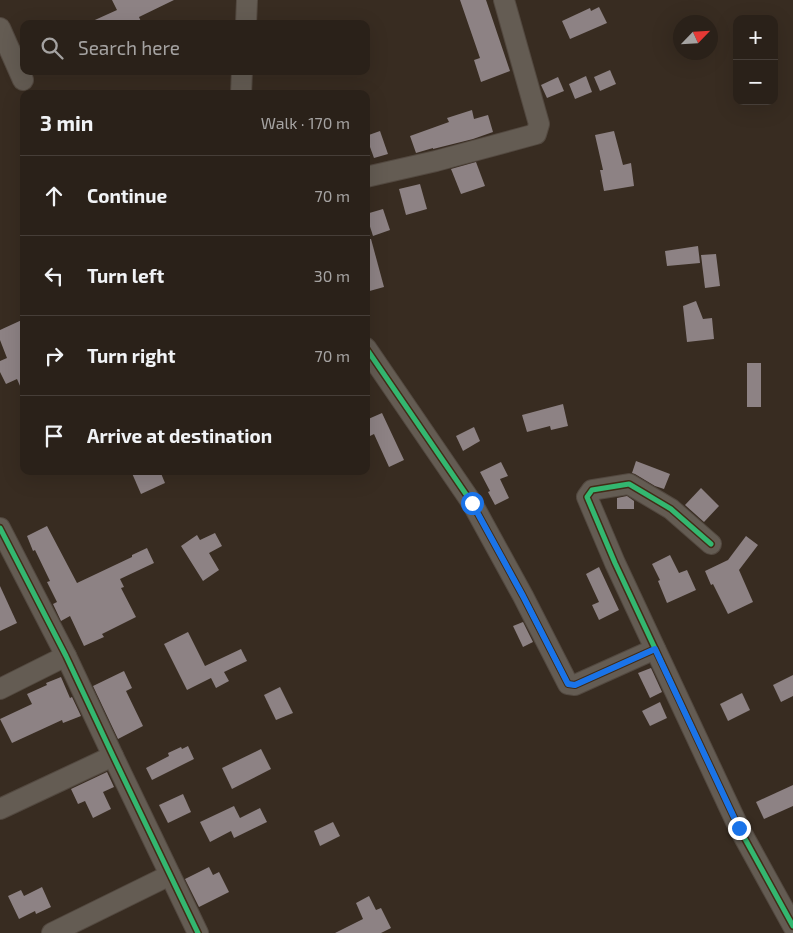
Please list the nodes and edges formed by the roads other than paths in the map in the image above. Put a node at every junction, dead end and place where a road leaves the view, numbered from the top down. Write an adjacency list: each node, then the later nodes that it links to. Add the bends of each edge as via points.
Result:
1 (247, 0): 3 (street)
2 (504, 0): 10 (street, via 539,124 536,134)
3 (246, 20)
4 (0, 28): 5 (street)
5 (20, 73)
6 (21, 75): 8 (street)
7 (242, 75): 9 (street)
8 (23, 80)
9 (241, 90)
10 (370, 176)
11 (370, 354): 14 (street, via 472,503 568,684 575,685)
12 (0, 528): 15 (street)
13 (711, 544): 14 (street, via 671,509 629,484 592,490 587,497)
14 (655, 649): 20 (street, via 739,828)
15 (66, 656): 16 (street); 17 (street)
16 (0, 688)
17 (112, 756): 18 (street); 19 (street)
18 (0, 809)
19 (170, 875): 21 (street); 22 (street)
20 (793, 926)
21 (52, 933)
22 (198, 933)

